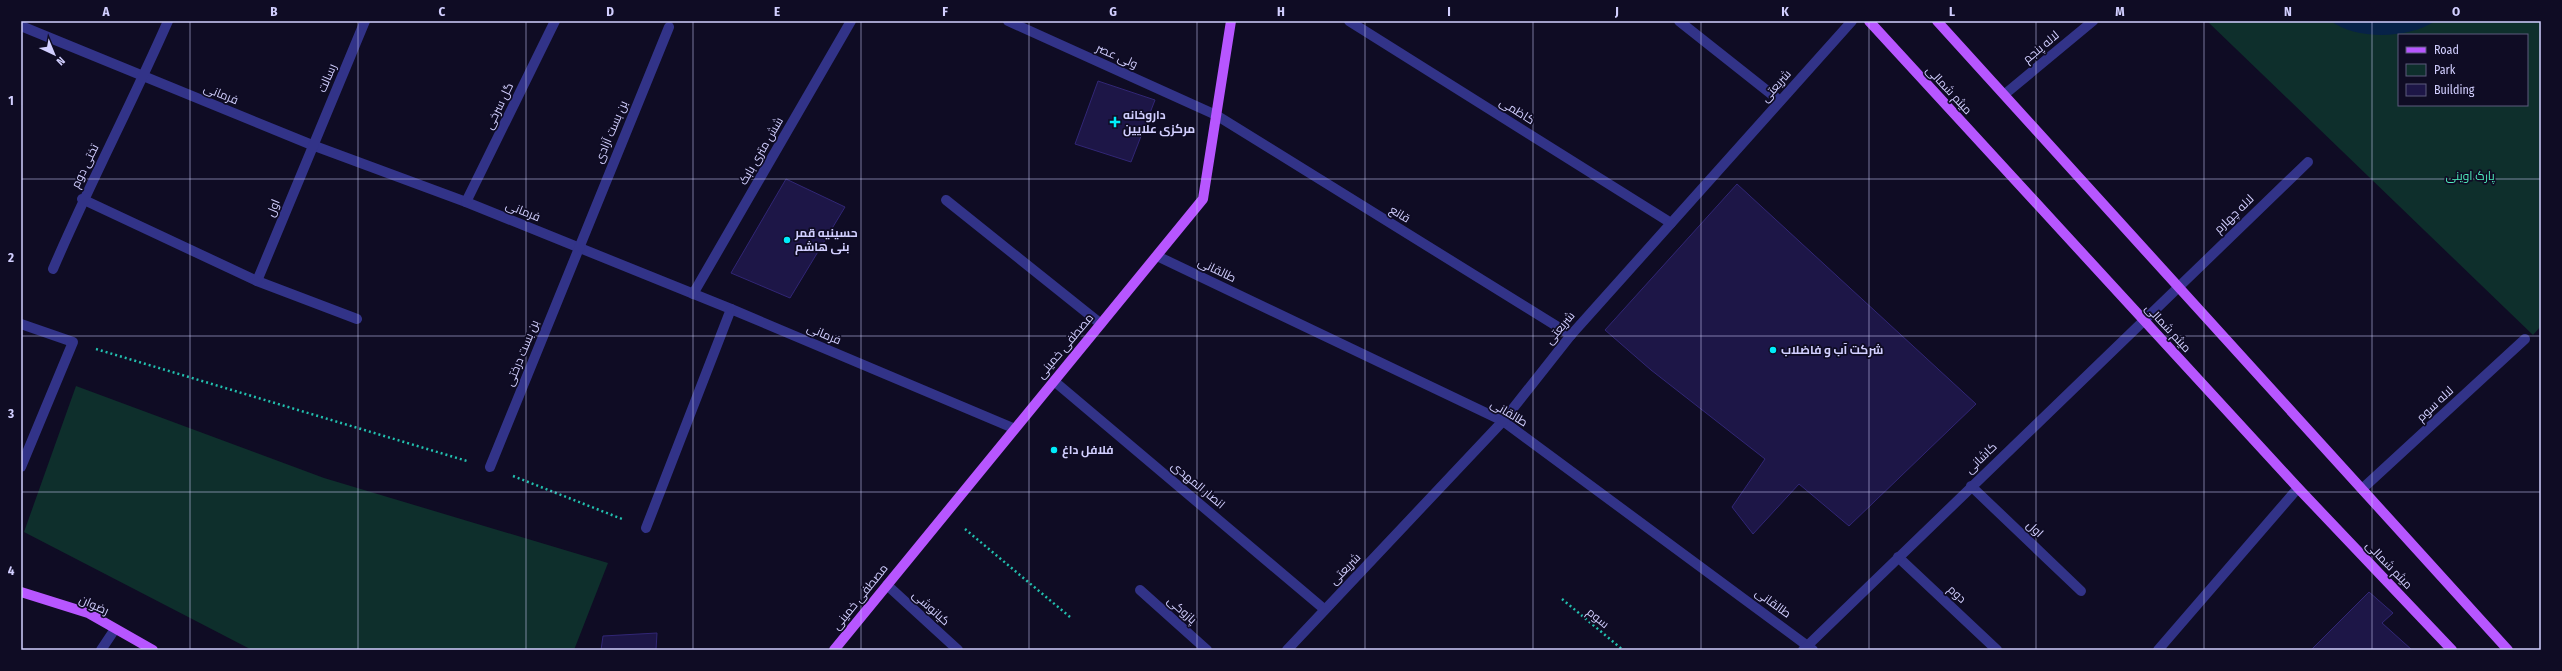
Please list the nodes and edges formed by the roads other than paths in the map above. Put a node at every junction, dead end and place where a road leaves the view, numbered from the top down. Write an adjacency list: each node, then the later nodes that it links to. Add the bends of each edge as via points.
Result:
1 (168, 21): 15 (street, تختی دوم)
2 (365, 21): 19 (street, رسالت)
3 (556, 21): 23 (street, گل سرخی)
4 (851, 21): 30 (street, شش متری بابک)
5 (1008, 21): 18 (street, ولی عصر)
6 (1231, 21): 18 (main road, مصطفی خمینی)
7 (1349, 21): 24 (street, کاظمی)
8 (1679, 21): 17 (street)
9 (1852, 21): 17 (street, شریعتی)
10 (1869, 21): 33 (main road, میثم شمالی)
11 (1937, 21): 16 (main road)
12 (2093, 21): 16 (street, لاله پنجم)
13 (21, 26): 15 (street, فرمانی)
14 (669, 28): 25 (street, بن بست آزادی)
15 (144, 76): 19 (street, فرمانی); 21 (street, تختی دوم)
16 (2005, 94): 29 (main road)
17 (1780, 101): 24 (street, شریعتی)
18 (1216, 115): 26 (main road, مصطفی خمینی, via 1203,199); 36 (street, قانع)
19 (312, 145): 23 (street, فرمانی); 28 (street, اول)
20 (2308, 162): 29 (street, لاله چهارم)
21 (82, 200): 27 (street, تختی دوم); 28 (street)
22 (946, 200): 35 (street)
23 (466, 202): 25 (street, فرمانی)
24 (1671, 223): 36 (street, شریعتی)
25 (578, 247): 30 (street, فرمانی); 42 (street, بن بست درختی)
26 (1157, 256): 35 (main road, مصطفی خمینی); 39 (street, طالقانی)
27 (53, 269)
28 (257, 281): 32 (street)
29 (2179, 286): 33 (street, کاشانی); 45 (main road)
30 (693, 294): 31 (street, فرمانی)
31 (732, 308): 40 (street, فرمانی); 46 (street)
32 (357, 319)
33 (2143, 320): 43 (street, کاشانی); 44 (main road, میثم شمالی)
34 (21, 324): 41 (street, via 73,342)
35 (1101, 324): 38 (main road, مصطفی خمینی)
36 (1571, 335): 39 (street, شریعتی)
37 (2525, 339): 45 (street, لاله سوم)
38 (1054, 381): 40 (main road, مصطفی خمینی); 52 (street, انصار المهدی)
39 (1503, 421): 52 (street, شریعتی); 55 (street, طالقانی)
40 (1013, 428): 48 (main road, مصطفی خمینی)
41 (21, 467)
42 (490, 467)
43 (1971, 486): 47 (street, کاشانی); 51 (street, اول)
44 (2298, 488): 63 (street); 64 (main road, میثم شمالی)
45 (2362, 489): 65 (main road)
46 (646, 528)
47 (1898, 557): 55 (street, کاشانی); 62 (street, دوم)
48 (887, 585): 54 (street, کیانوشی); 58 (main road, مصطفی خمینی)
49 (1140, 590): 60 (street, پازوکی)
50 (21, 592): 53 (main road, رضوان, via 88,613)
51 (2081, 592)
52 (1324, 609): 61 (street, شریعتی)
53 (114, 629): 56 (street); 57 (main road, رضوان)
54 (947, 646): 59 (street, کیانوشی)
55 (1808, 648)
56 (101, 650)
57 (153, 650)
58 (834, 650)
59 (958, 650)
60 (1207, 650)
61 (1287, 650)
62 (1997, 650)
63 (2158, 650)
64 (2452, 650)
65 (2508, 650)

